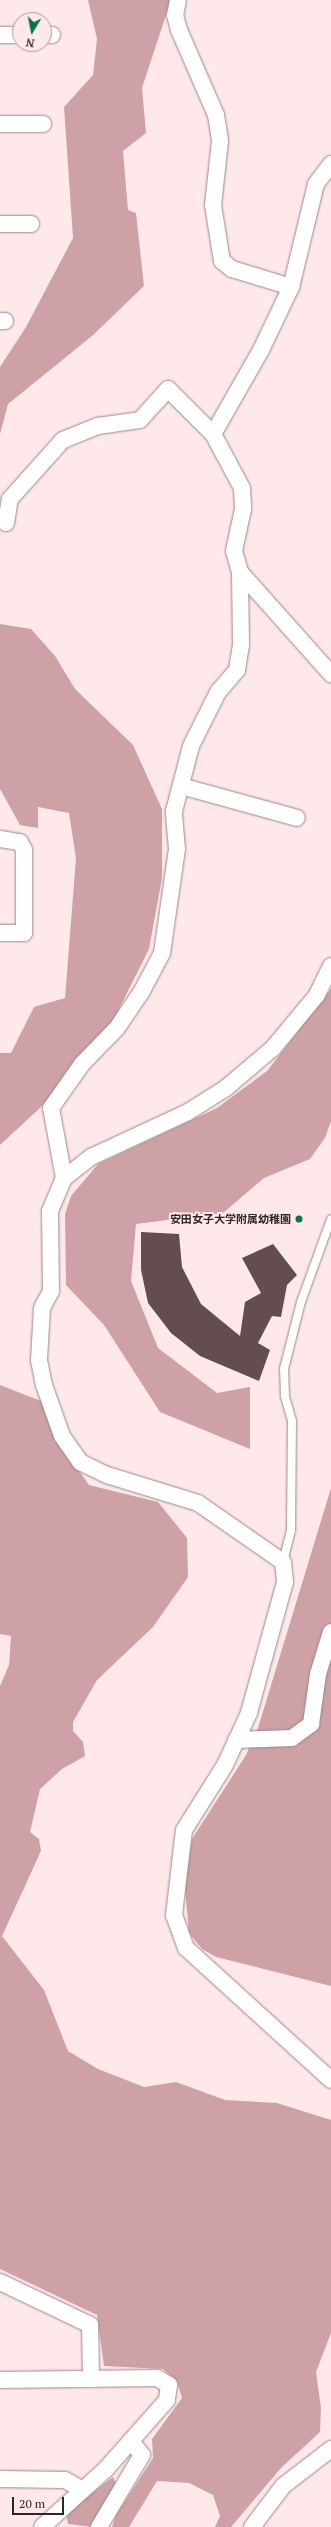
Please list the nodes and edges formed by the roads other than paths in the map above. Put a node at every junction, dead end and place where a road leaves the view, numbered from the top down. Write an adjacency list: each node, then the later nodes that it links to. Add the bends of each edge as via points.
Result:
1 (178, 0): 9 (street, via 175,15 179,30 216,115 220,141 213,205 222,261 232,268)
2 (0, 35): 3 (street)
3 (12, 35)
4 (0, 124): 5 (street)
5 (43, 124)
6 (331, 164): 9 (street, via 316,184)
7 (0, 224): 8 (street)
8 (31, 224)
9 (291, 287): 10 (street, via 261,350)
10 (213, 434): 11 (street, via 168,389 140,420 98,426 63,440 10,499); 12 (street, via 242,488 243,509 234,551)
11 (6, 523)
12 (240, 572): 13 (street); 14 (street, via 241,645 237,670 218,692 191,746)
13 (331, 674)
14 (182, 786): 15 (street); 19 (street, via 174,811 177,848 162,953 142,991 117,1028 82,1064 51,1108)
15 (297, 818)
16 (0, 839): 17 (street, via 20,842 24,850 24,933)
17 (0, 933)
18 (331, 966): 19 (street, via 316,995 278,1042 226,1088 188,1112 91,1157)
19 (64, 1178): 21 (street, via 50,1211 51,1291 42,1308 39,1360 44,1385 70,1451 80,1462 107,1475 198,1503)
20 (331, 1219): 21 (lane, via 301,1302 284,1369 285,1396 292,1421 291,1531)
21 (283, 1562): 23 (street, via 285,1582 279,1608 249,1713)
22 (331, 1632): 23 (street, via 318,1674 311,1724 292,1738)
23 (236, 1740): 24 (street, via 225,1765 184,1830 174,1915 178,1932 186,1948 211,1973)
24 (331, 2080)
25 (0, 2282): 27 (street, via 90,2325)
26 (0, 2380): 27 (street)
27 (91, 2380): 28 (street, via 157,2378 169,2385 167,2400)
28 (131, 2441): 31 (street, via 106,2470); 33 (street, via 142,2455)
29 (331, 2449): 34 (street, via 283,2486)
30 (0, 2479): 31 (street, via 65,2480)
31 (81, 2489): 32 (street)
32 (42, 2527)
33 (99, 2527)
34 (252, 2527)

